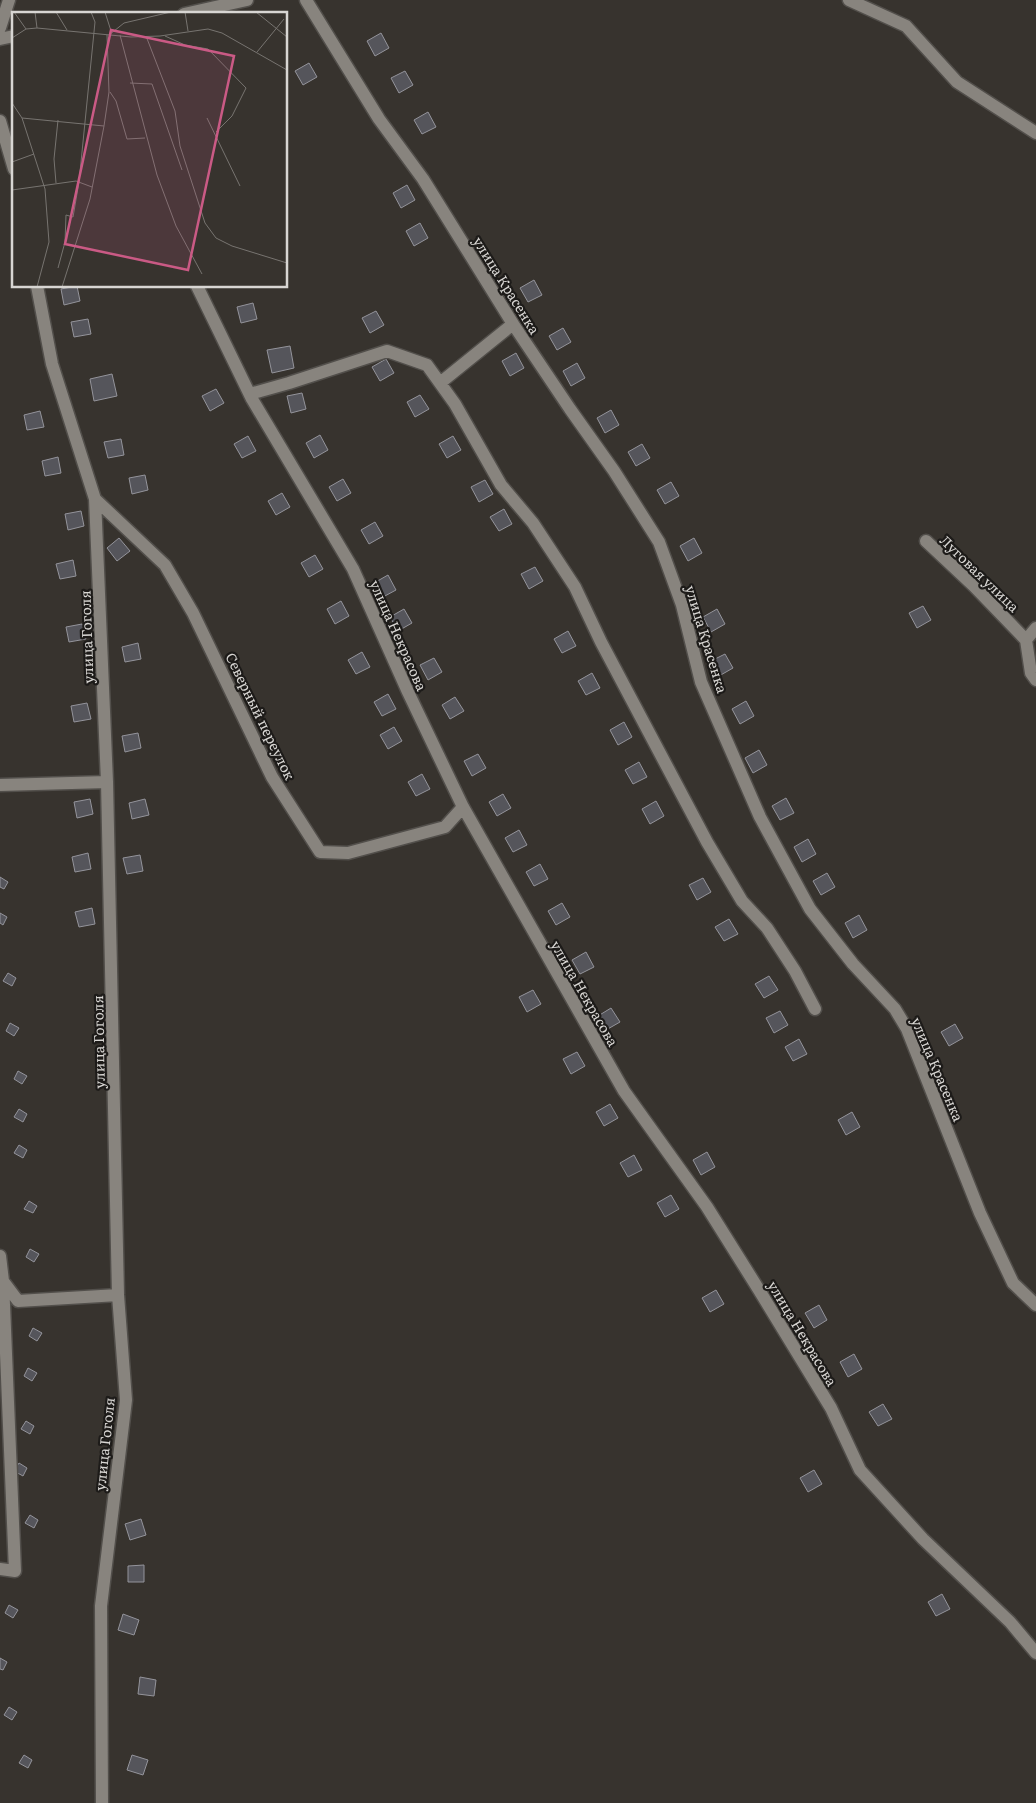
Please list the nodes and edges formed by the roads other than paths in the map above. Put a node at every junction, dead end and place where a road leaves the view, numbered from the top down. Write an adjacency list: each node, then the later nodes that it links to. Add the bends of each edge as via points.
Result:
1 (247, 0): 5 (street)
2 (306, 0): 12 (street, улица Красенка, via 379,119 423,179)
3 (848, 0): 8 (street, via 906,26 958,82)
4 (7, 1): 6 (street)
5 (193, 12)
6 (0, 28)
7 (0, 121): 9 (street)
8 (1036, 133)
9 (12, 163)
10 (37, 288): 15 (street, улица Гоголя, via 52,364)
11 (199, 288): 14 (street, улица Некрасова)
12 (514, 324): 13 (street); 27 (street, улица Красенка, via 659,542 682,605 701,682 760,817 810,909 853,964 895,1009 907,1029 980,1213 1013,1284)
13 (440, 383): 14 (street, via 427,364 387,351); 23 (street, via 501,485 533,523 575,588 707,842 742,901 767,928)
14 (250, 394): 22 (street, улица Некрасова, via 353,569)
15 (95, 499): 20 (street, улица Гоголя); 22 (street, Северный переулок, via 165,565 193,613 272,778 320,852 348,853 445,828)
16 (926, 541): 18 (street, Луговая улица)
17 (1036, 628): 18 (street)
18 (1026, 640): 19 (street, via 1031,673)
19 (1036, 680)
20 (108, 782): 21 (street); 26 (street, улица Гоголя)
21 (0, 785)
22 (463, 806): 29 (street, улица Некрасова, via 624,1092 707,1207 759,1290 831,1408 860,1470 924,1539 1010,1622)
23 (814, 1009)
24 (0, 1256): 25 (street)
25 (1, 1281): 26 (street, via 18,1301); 28 (street, via 15,1571)
26 (118, 1295): 30 (street, улица Гоголя, via 126,1400 101,1606)
27 (1036, 1305)
28 (0, 1569)
29 (1036, 1653)
30 (102, 1803)

